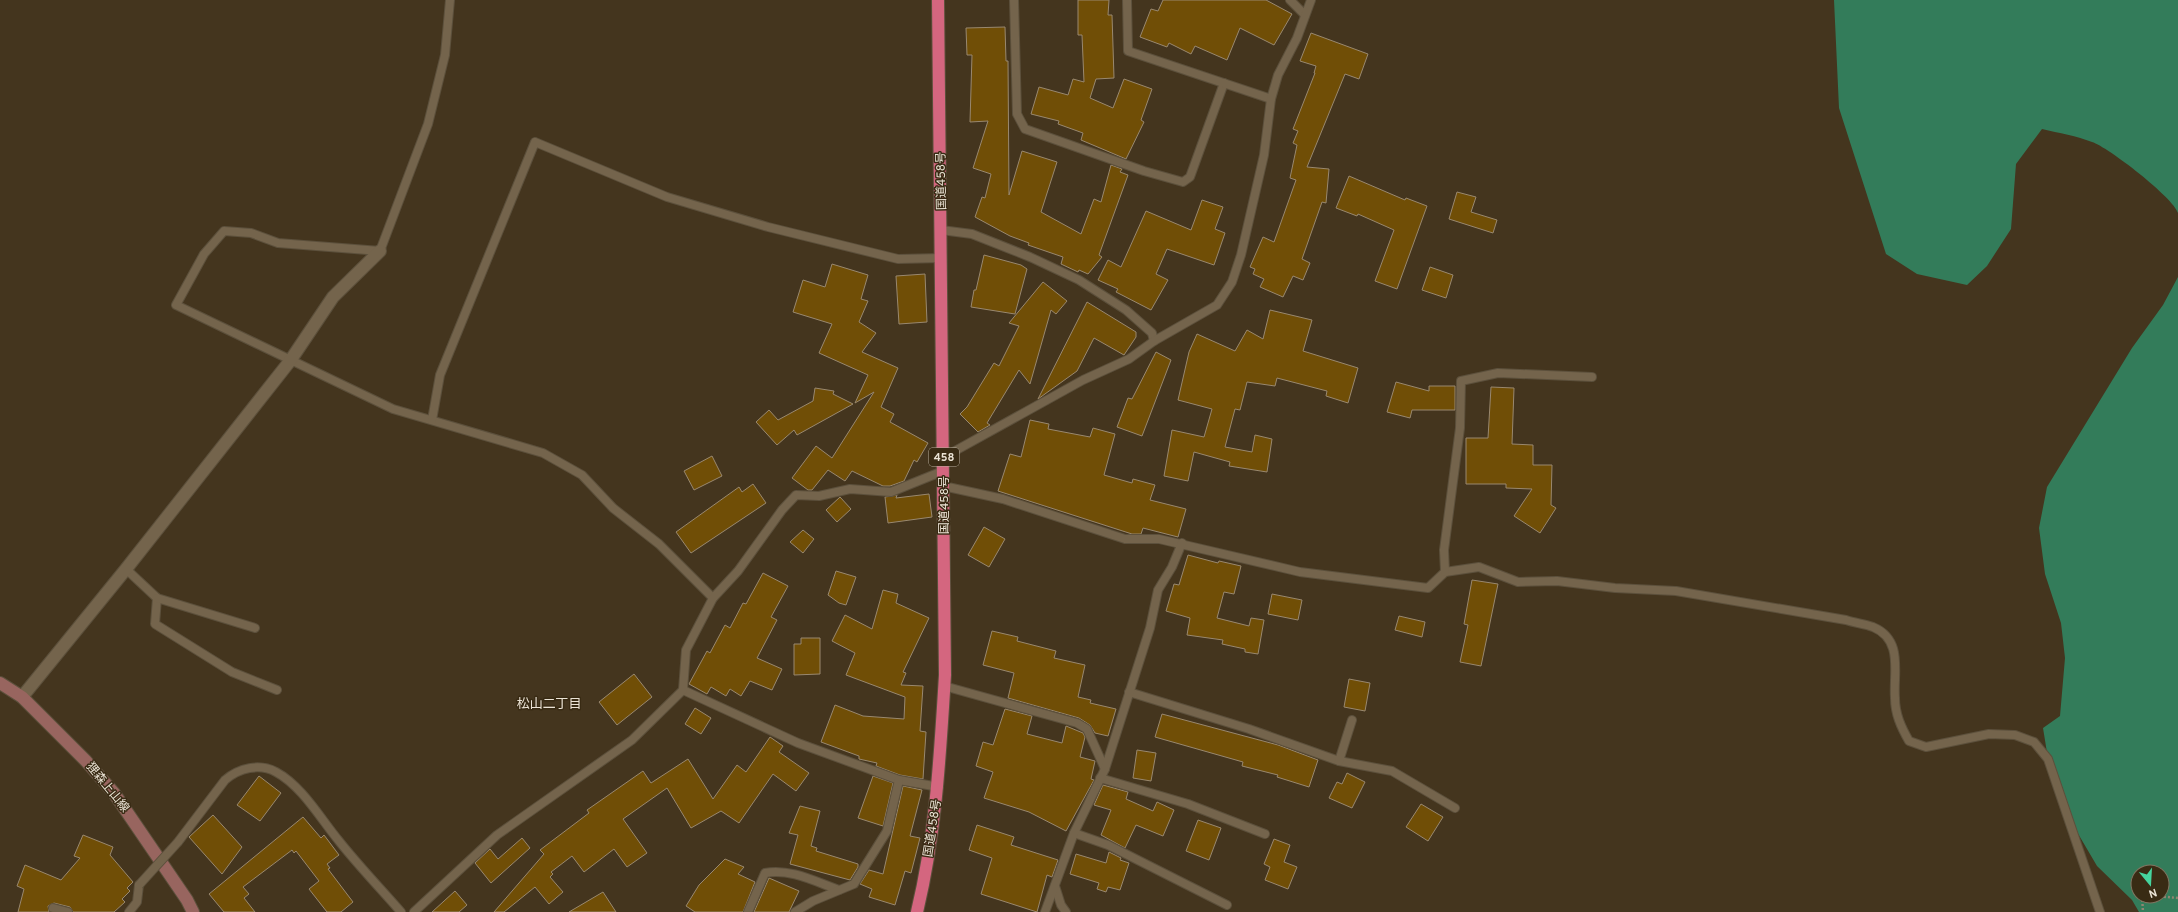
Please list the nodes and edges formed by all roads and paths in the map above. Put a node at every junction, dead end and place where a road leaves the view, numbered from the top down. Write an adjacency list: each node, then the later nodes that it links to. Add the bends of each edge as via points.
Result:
1 (450, 0): 11 (lane, via 445,55 428,124)
2 (938, 0): 10 (highway, 国道458号 / 458)
3 (1014, 0): 8 (lane, via 1017,114 1025,129 1183,182 1190,178)
4 (1126, 0): 8 (lane, via 1128,52)
5 (1290, 0): 7 (lane)
6 (1311, 0): 7 (lane)
7 (1305, 15): 9 (lane, via 1278,75)
8 (1224, 83): 9 (lane)
9 (1271, 99): 13 (lane, via 1264,155 1241,255 1232,282 1217,305)
10 (941, 230): 12 (highway, 国道458号 / 458); 13 (lane, via 972,234 1079,280 1126,310 1152,333)
11 (380, 251): 14 (street, via 333,297); 14 (lane, via 278,243 251,233 224,231 204,254 176,305)
12 (942, 258): 16 (lane, via 898,259 768,227 667,197 535,142 440,375); 17 (highway, 国道458号 / 458)
13 (1154, 342): 17 (lane, via 1129,359 1083,380)
14 (290, 361): 16 (lane, via 393,409); 21 (street)
15 (1592, 377): 22 (lane, via 1498,373 1461,381 1460,428 1444,550)
16 (432, 420): 24 (lane, via 543,453 582,475 613,508 659,544)
17 (944, 457): 18 (highway, 国道458号 / 458)
18 (943, 471): 19 (highway, 国道458号 / 458); 24 (lane, via 891,492 850,489 819,496 796,495 782,510 738,571)
19 (943, 486): 20 (lane, via 1003,499 1125,540 1159,539); 27 (highway, 国道458号 / 458)
20 (1182, 543): 22 (lane, via 1300,572 1428,588); 30 (lane, via 1172,567 1158,590 1150,628)
21 (126, 569): 23 (lane); 31 (street)
22 (1444, 572): 55 (lane, via 1480,567 1518,582 1557,581 1615,588 1676,591 1874,627 1888,638 1896,654 1898,721 1909,741 1926,746 1989,734 2015,735 2034,742 2048,759)
23 (157, 598): 25 (lane); 28 (lane, via 155,624 232,672)
24 (713, 598): 29 (lane, via 686,650)
25 (255, 628)
26 (0, 683): 31 (main road, 狸森上山線)
27 (944, 686): 34 (lane, via 1077,723 1087,729); 37 (highway, 国道458号 / 458)
28 (277, 690)
29 (683, 690): 36 (lane, via 798,743); 49 (lane, via 632,740 497,835)
30 (1129, 692): 33 (lane, via 1249,729); 34 (lane)
31 (22, 696): 47 (main road, 狸森上山線, via 114,793)
32 (1352, 720): 33 (lane)
33 (1339, 761): 38 (lane, via 1392,771)
34 (1105, 769): 35 (lane)
35 (1100, 778): 39 (lane); 40 (lane, via 1188,804)
36 (899, 780): 37 (lane); 42 (lane, via 887,831 854,884)
37 (938, 787): 52 (highway, 国道458号 / 458, via 924,883)
38 (1454, 808)
39 (1074, 833): 41 (lane); 43 (lane, via 1115,848)
40 (1265, 834)
41 (1055, 886): 53 (lane); 54 (lane)
42 (839, 890): 50 (lane, via 789,873 765,873); 51 (lane)
43 (1227, 905)
44 (53, 908): 45 (lane)
45 (68, 912)
46 (129, 912): 48 (lane, bridge, via 137,902 139,885 178,842 225,780 235,772 256,767 274,771 290,780)
47 (193, 912)
48 (401, 912)
49 (414, 912)
50 (748, 912)
51 (795, 912)
52 (917, 912)
53 (1046, 912)
54 (1066, 912)
55 (2100, 912)

